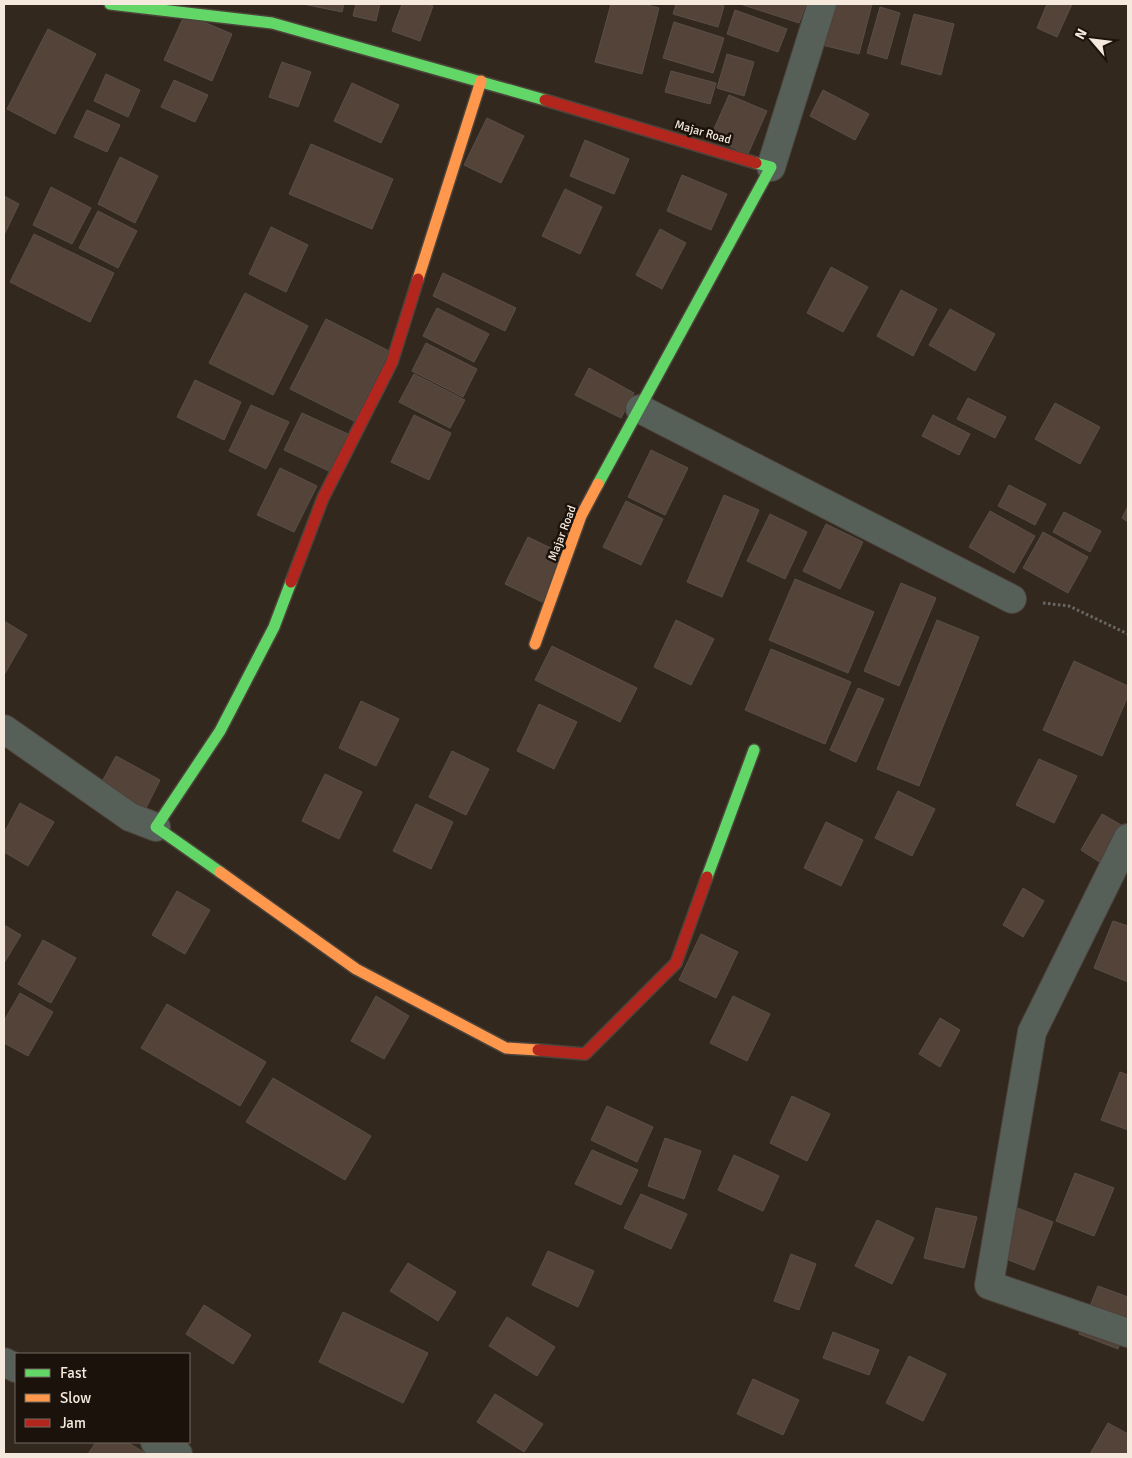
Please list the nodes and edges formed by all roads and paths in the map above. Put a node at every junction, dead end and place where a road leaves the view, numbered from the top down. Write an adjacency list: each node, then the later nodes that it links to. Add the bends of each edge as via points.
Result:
1 (110, 4): 3 (street, Majar Road, via 272,23)
2 (822, 4): 4 (street)
3 (481, 81): 4 (street, Majar Road); 11 (street, via 392,362 323,498 274,627 220,731)
4 (771, 166): 5 (street, Majar Road)
5 (640, 409): 6 (street); 8 (street, Majar Road, via 581,516)
6 (1012, 599): 7 (path, via 1069,606)
7 (1128, 634)
8 (535, 644)
9 (4, 729): 11 (street, via 130,817)
10 (754, 750): 11 (street, via 676,962 585,1054 506,1048 356,969)
11 (156, 827)
12 (1128, 838): 13 (street, via 1032,1032 989,1285)
13 (1128, 1333)
14 (157, 1443): 15 (street)
15 (178, 1454)

